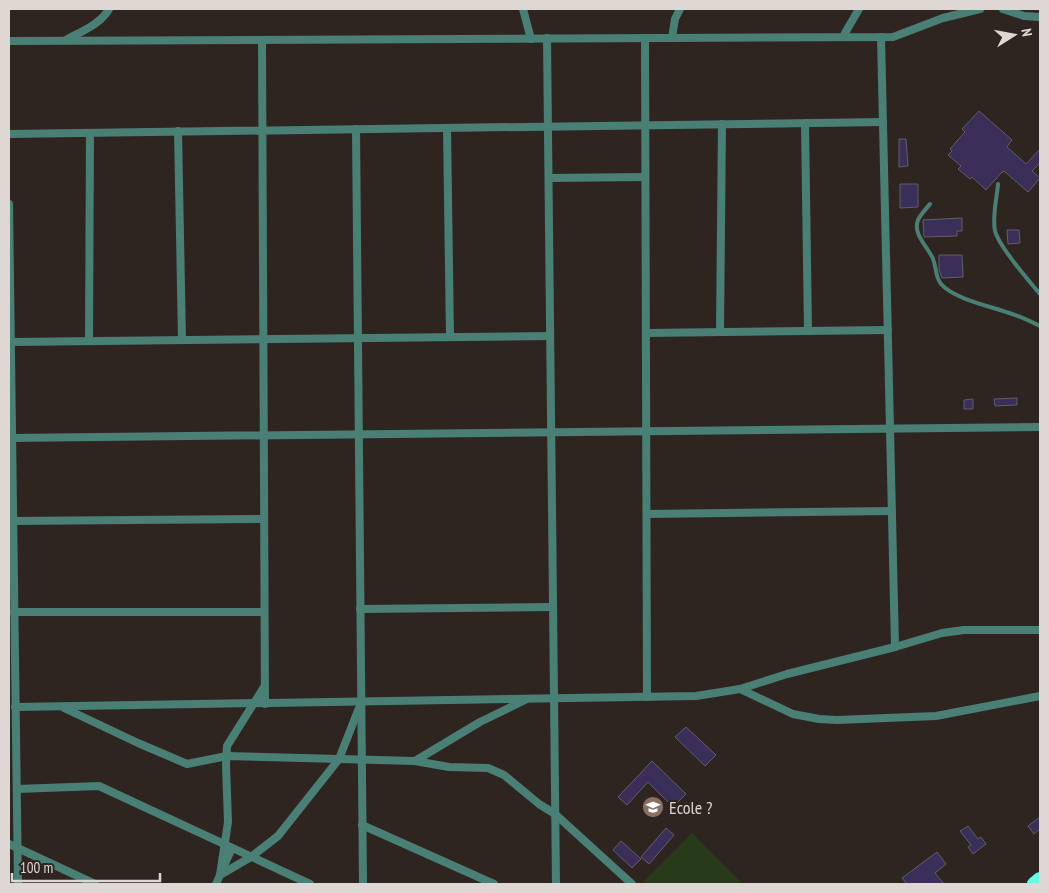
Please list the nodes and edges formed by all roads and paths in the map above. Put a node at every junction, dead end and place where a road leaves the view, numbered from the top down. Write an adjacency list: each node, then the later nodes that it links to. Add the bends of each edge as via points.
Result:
1 (109, 9): 15 (street, via 93,25)
2 (523, 9): 14 (street)
3 (680, 9): 13 (street, via 674,19)
4 (859, 9): 9 (street)
5 (980, 9): 10 (street, via 943,18 893,37)
6 (1003, 9): 7 (street)
7 (1014, 11): 8 (street, via 1024,16)
8 (1040, 17)
9 (844, 33)
10 (881, 37): 13 (street); 18 (street)
11 (547, 38): 12 (street); 14 (street); 22 (street)
12 (645, 38): 13 (street); 21 (street)
13 (672, 38)
14 (531, 39): 16 (street)
15 (64, 40): 16 (street); 17 (street)
16 (262, 40): 25 (street)
17 (9, 41)
18 (883, 122): 19 (street); 36 (street)
19 (805, 123): 20 (street); 37 (street)
20 (722, 124): 21 (street); 38 (street)
21 (645, 125): 22 (street); 29 (street)
22 (548, 127): 23 (street); 30 (street)
23 (447, 128): 24 (street); 41 (street)
24 (356, 129): 25 (street); 42 (street)
25 (262, 130): 26 (street); 43 (street)
26 (178, 131): 27 (street); 44 (street)
27 (90, 132): 28 (street); 45 (street)
28 (9, 134)
29 (645, 177): 30 (street); 39 (street)
30 (549, 178): 40 (street)
31 (998, 184): 34 (lane, via 996,232 1001,244)
32 (9, 204): 46 (street)
33 (930, 204): 35 (lane, via 918,220 917,230 934,259 936,277 941,284 961,297)
34 (1040, 294)
35 (1040, 326)
36 (888, 330): 37 (street); 48 (street)
37 (808, 331): 38 (street)
38 (720, 332): 39 (street)
39 (646, 333): 49 (street)
40 (550, 336): 41 (street); 50 (street)
41 (450, 337): 42 (street)
42 (358, 338): 43 (street); 51 (street)
43 (263, 339): 44 (street); 52 (street)
44 (182, 340): 45 (street)
45 (89, 341): 46 (street)
46 (11, 342): 53 (street)
47 (1040, 427): 48 (street)
48 (890, 428): 49 (street); 54 (street)
49 (646, 430): 50 (street); 55 (street)
50 (551, 432): 51 (street); 58 (street)
51 (359, 434): 52 (street); 59 (street)
52 (264, 435): 53 (street); 56 (street)
53 (10, 438): 57 (street)
54 (892, 511): 55 (street); 63 (street)
55 (647, 514): 67 (street)
56 (264, 519): 57 (street); 61 (street)
57 (11, 521): 60 (street)
58 (553, 608): 59 (street); 68 (street)
59 (360, 609): 70 (street)
60 (14, 612): 61 (street); 73 (street)
61 (264, 612): 64 (street)
62 (1040, 630): 63 (street, via 964,630)
63 (895, 647): 65 (street)
64 (265, 685): 71 (street); 72 (street)
65 (740, 689): 66 (street, via 793,714 837,720 936,716); 67 (street, via 696,696)
66 (1040, 696)
67 (648, 697): 68 (street)
68 (554, 699): 69 (street); 80 (street)
69 (526, 700): 70 (street); 78 (street, via 480,722)
70 (361, 702): 72 (street); 76 (street); 77 (street)
71 (254, 704): 72 (street); 74 (street); 75 (street, via 227,746)
72 (265, 704)
73 (16, 707): 74 (street); 79 (street)
74 (61, 707): 75 (street, via 187,764)
75 (227, 756): 76 (street); 83 (street)
76 (339, 759): 77 (street); 85 (street, via 278,836)
77 (362, 760): 78 (street); 81 (street)
78 (415, 761): 80 (street, via 449,767 488,768)
79 (16, 789): 83 (street, via 99,786); 84 (street)
80 (555, 814): 94 (street); 95 (street)
81 (362, 825): 92 (street); 93 (street)
82 (9, 844): 84 (street)
83 (228, 846): 85 (street); 86 (street)
84 (17, 848): 88 (street); 89 (street)
85 (250, 857): 86 (street); 91 (street)
86 (220, 875): 90 (street)
87 (1040, 879): 96 (highway)
88 (18, 884)
89 (95, 884)
90 (216, 884)
91 (310, 884)
92 (363, 884)
93 (494, 884)
94 (556, 884)
95 (632, 884)
96 (1034, 884)

